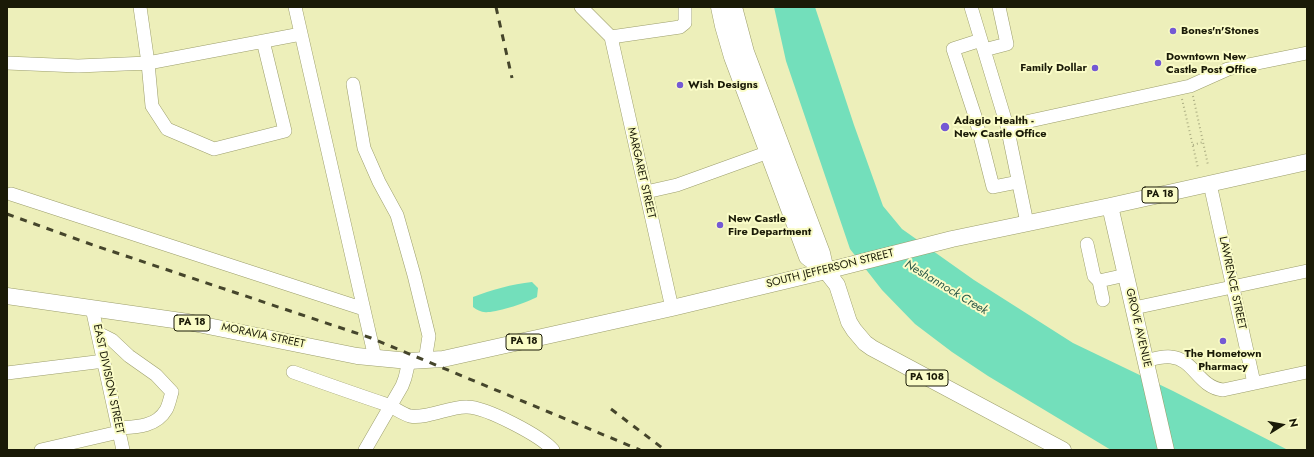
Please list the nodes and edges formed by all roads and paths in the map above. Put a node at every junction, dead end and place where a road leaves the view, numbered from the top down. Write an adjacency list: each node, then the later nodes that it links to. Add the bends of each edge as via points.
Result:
1 (140, 7): 15 (street)
2 (295, 7): 9 (street)
3 (581, 7): 10 (street)
4 (685, 7): 10 (street, via 685,23 680,27)
5 (719, 7): 21 (main road, via 732,57)
6 (734, 7): 21 (main road)
7 (971, 7): 12 (street)
8 (999, 7): 12 (street, via 1007,44)
9 (301, 34): 11 (street); 42 (street)
10 (611, 37): 27 (street, MARGARET STREET)
11 (264, 41): 15 (street); 15 (street, via 285,131 214,149 166,129 152,106)
12 (982, 45): 18 (street); 25 (street, via 953,50 975,116 993,187)
13 (1307, 53): 17 (street, via 1228,69)
14 (7, 63): 15 (street, via 78,66)
15 (148, 63)
16 (353, 84): 47 (street, via 364,148 397,215 414,275 429,336)
17 (1185, 87): 18 (street); 19 (path); 20 (path)
18 (1007, 126): 25 (street)
19 (1203, 142): 20 (path); 23 (path)
20 (1193, 145): 24 (path)
21 (774, 150): 27 (street, via 677,185); 32 (main road, via 808,258)
22 (1307, 162): 26 (main road, SOUTH JEFFERSON STREET / PA 18)
23 (1208, 165)
24 (1198, 168)
25 (1018, 182): 30 (street)
26 (1210, 184): 29 (main road, SOUTH JEFFERSON STREET / PA 18); 36 (street, LAWRENCE STREET)
27 (646, 192): 40 (street, MARGARET STREET)
28 (11, 194): 42 (street)
29 (1110, 206): 30 (main road, SOUTH JEFFERSON STREET / PA 18); 34 (main road, GROVE AVENUE)
30 (1027, 223): 32 (main road, SOUTH JEFFERSON STREET / PA 18)
31 (1087, 244): 35 (street, via 1094,276)
32 (826, 271): 40 (main road, SOUTH JEFFERSON STREET / PA 18); 59 (main road, PA 108, via 837,285 854,330 865,343)
33 (1307, 271): 36 (street)
34 (1126, 275): 35 (street); 41 (main road, GROVE AVENUE)
35 (1099, 281): 38 (street)
36 (1232, 287): 41 (street); 52 (street, LAWRENCE STREET)
37 (7, 296): 39 (main road, MORAVIA STREET / PA 18)
38 (1103, 300)
39 (92, 308): 43 (street, EAST DIVISION STREET); 44 (main road, MORAVIA STREET / PA 18, via 210,326)
40 (672, 308): 47 (main road, SOUTH JEFFERSON STREET / PA 18, via 460,356)
41 (1134, 308): 48 (main road, GROVE AVENUE)
42 (364, 309): 44 (street)
43 (98, 333): 45 (street, EAST DIVISION STREET); 54 (street, via 112,340 156,375 172,392 167,409 161,417 151,424)
44 (375, 358): 46 (main road, SOUTH JEFFERSON STREET / PA 18)
45 (104, 361): 51 (street); 54 (street, EAST DIVISION STREET)
46 (409, 361): 47 (main road, SOUTH JEFFERSON STREET / PA 18); 53 (street, via 406,378)
47 (425, 361)
48 (1147, 369): 52 (street, via 1166,357 1186,363 1215,389 1223,390); 60 (main road, GROVE AVENUE)
49 (293, 372): 53 (street)
50 (1307, 372): 52 (street)
51 (7, 374)
52 (1254, 383)
53 (390, 406): 57 (street); 58 (street, via 411,416 467,406 483,410 529,432)
54 (119, 430): 55 (street); 56 (street, EAST DIVISION STREET)
55 (41, 450)
56 (123, 450)
57 (365, 450)
58 (553, 450)
59 (1063, 450)
60 (1166, 450)

